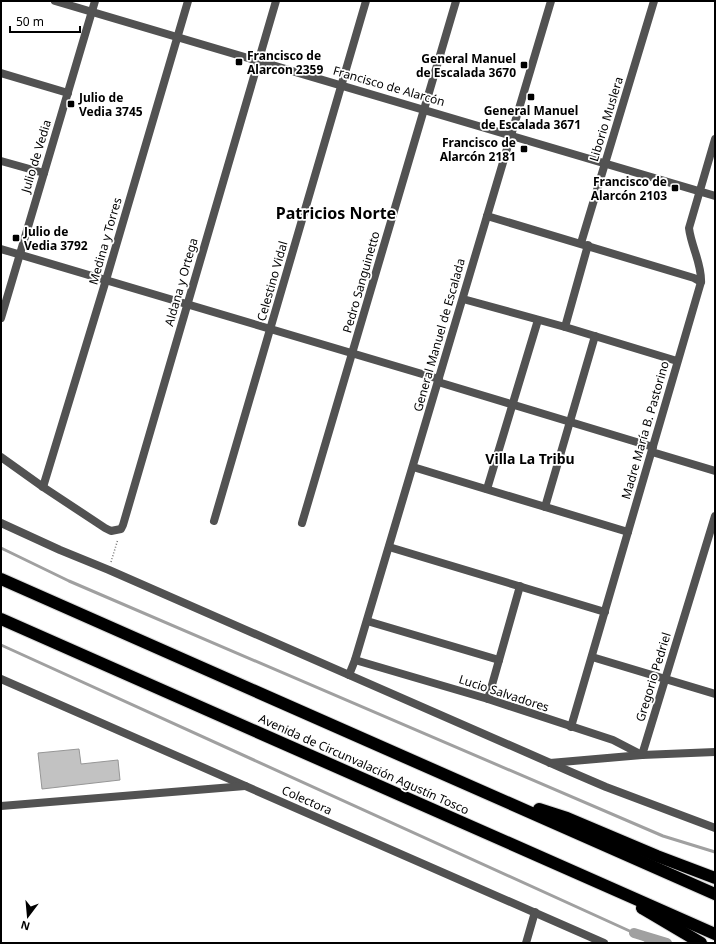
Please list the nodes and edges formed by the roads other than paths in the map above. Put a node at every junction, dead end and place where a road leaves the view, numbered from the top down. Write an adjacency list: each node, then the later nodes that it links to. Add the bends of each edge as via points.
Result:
1 (55, 1): 9 (street, Francisco de Alarcón)
2 (95, 1): 9 (street, Julio de Vedia)
3 (188, 1): 10 (street, Medina y Torres)
4 (276, 1): 11 (street, Aldana y Ortega)
5 (366, 1): 13 (street, Celestino Vidal)
6 (456, 1): 15 (street, Pedro Sanguinetto)
7 (552, 1): 16 (street, General Manuel de Escalada)
8 (654, 1): 19 (street, Liborio Muslera)
9 (92, 12): 10 (street, Francisco de Alarcón); 14 (street, Julio de Vedia)
10 (178, 37): 11 (street, Francisco de Alarcón); 27 (street, Medina y Torres)
11 (258, 61): 13 (street, Francisco de Alarcón); 30 (street, Aldana y Ortega)
12 (1, 73): 14 (street)
13 (340, 85): 15 (street, Francisco de Alarcón); 34 (street, Celestino Vidal)
14 (68, 93): 20 (street, Julio de Vedia)
15 (424, 109): 16 (street, Francisco de Alarcón); 36 (street, Pedro Sanguinetto)
16 (512, 135): 19 (street, Francisco de Alarcón); 23 (street, General Manuel de Escalada)
17 (715, 139): 21 (street, Madre María B. Pastorino)
18 (1, 161): 20 (street)
19 (606, 163): 21 (street, Francisco de Alarcón); 24 (street, Liborio Muslera)
20 (44, 173): 26 (street, Julio de Vedia)
21 (700, 191): 22 (street, Francisco de Alarcón); 28 (street, Madre María B. Pastorino, via 689,228)
22 (715, 196)
23 (487, 216): 24 (street); 29 (street, General Manuel de Escalada)
24 (585, 244): 28 (street); 33 (street, Liborio Muslera)
25 (1, 249): 26 (street)
26 (20, 255): 27 (street); 31 (street, Julio de Vedia)
27 (106, 280): 30 (street); 45 (street, Medina y Torres)
28 (701, 282): 37 (street, Madre María B. Pastorino)
29 (463, 298): 32 (street); 38 (street, General Manuel de Escalada)
30 (187, 304): 34 (street); 45 (street, Aldana y Ortega, via 121,530 105,528)
31 (1, 318)
32 (538, 320): 33 (street); 39 (street)
33 (565, 327): 35 (street)
34 (270, 328): 36 (street); 49 (street, Celestino Vidal)
35 (594, 336): 37 (street); 40 (street)
36 (353, 353): 38 (street); 51 (street, Pedro Sanguinetto)
37 (678, 361): 41 (street, Madre María B. Pastorino)
38 (438, 380): 39 (street); 43 (street, General Manuel de Escalada)
39 (513, 404): 40 (street); 46 (street)
40 (569, 422): 41 (street); 47 (street)
41 (652, 450): 44 (street); 52 (street, Madre María B. Pastorino)
42 (1, 457): 45 (street)
43 (413, 467): 46 (street); 53 (street, General Manuel de Escalada)
44 (715, 472)
45 (44, 487)
46 (487, 489): 47 (street)
47 (545, 507): 52 (street)
48 (715, 516): 64 (street, Gregorio Pedriel)
49 (214, 521)
50 (1, 523): 62 (street)
51 (302, 523)
52 (628, 532): 56 (street, Madre María B. Pastorino)
53 (389, 547): 55 (street); 58 (street, General Manuel de Escalada)
54 (1, 579): 72 (highway, Avenida de Circunvalación Agustín Tosco)
55 (520, 586): 56 (street); 61 (street)
56 (605, 612): 59 (street, Madre María B. Pastorino)
57 (1, 619): 76 (highway, Avenida de Circunvalación Agustín Tosco)
58 (367, 621): 60 (street, General Manuel de Escalada); 61 (street)
59 (592, 657): 64 (street); 67 (street, Madre María B. Pastorino)
60 (355, 660): 62 (street, General Manuel de Escalada); 66 (street, Lucio Salvadores)
61 (499, 660): 66 (street)
62 (348, 675): 70 (street)
63 (1, 679): 71 (street, Colectora)
64 (665, 679): 65 (street); 69 (street, Gregorio Pedriel)
65 (715, 694)
66 (488, 699): 67 (street, Lucio Salvadores)
67 (571, 727): 69 (street, Lucio Salvadores, via 613,740)
68 (715, 752): 69 (street)
69 (642, 755): 70 (street)
70 (550, 763): 74 (street)
71 (246, 786): 73 (street); 78 (street, Colectora)
72 (473, 787): 75 (highway, via 567,818); 77 (highway, Avenida de Circunvalación Agustín Tosco)
73 (1, 806)
74 (715, 828)
75 (715, 878)
76 (609, 887): 79 (highway, Avenida de Circunvalación Agustín Tosco); 82 (highway)
77 (715, 894)
78 (535, 912): 80 (street); 81 (street, Colectora)
79 (715, 934)
80 (526, 943)
81 (604, 943)
82 (701, 943)

